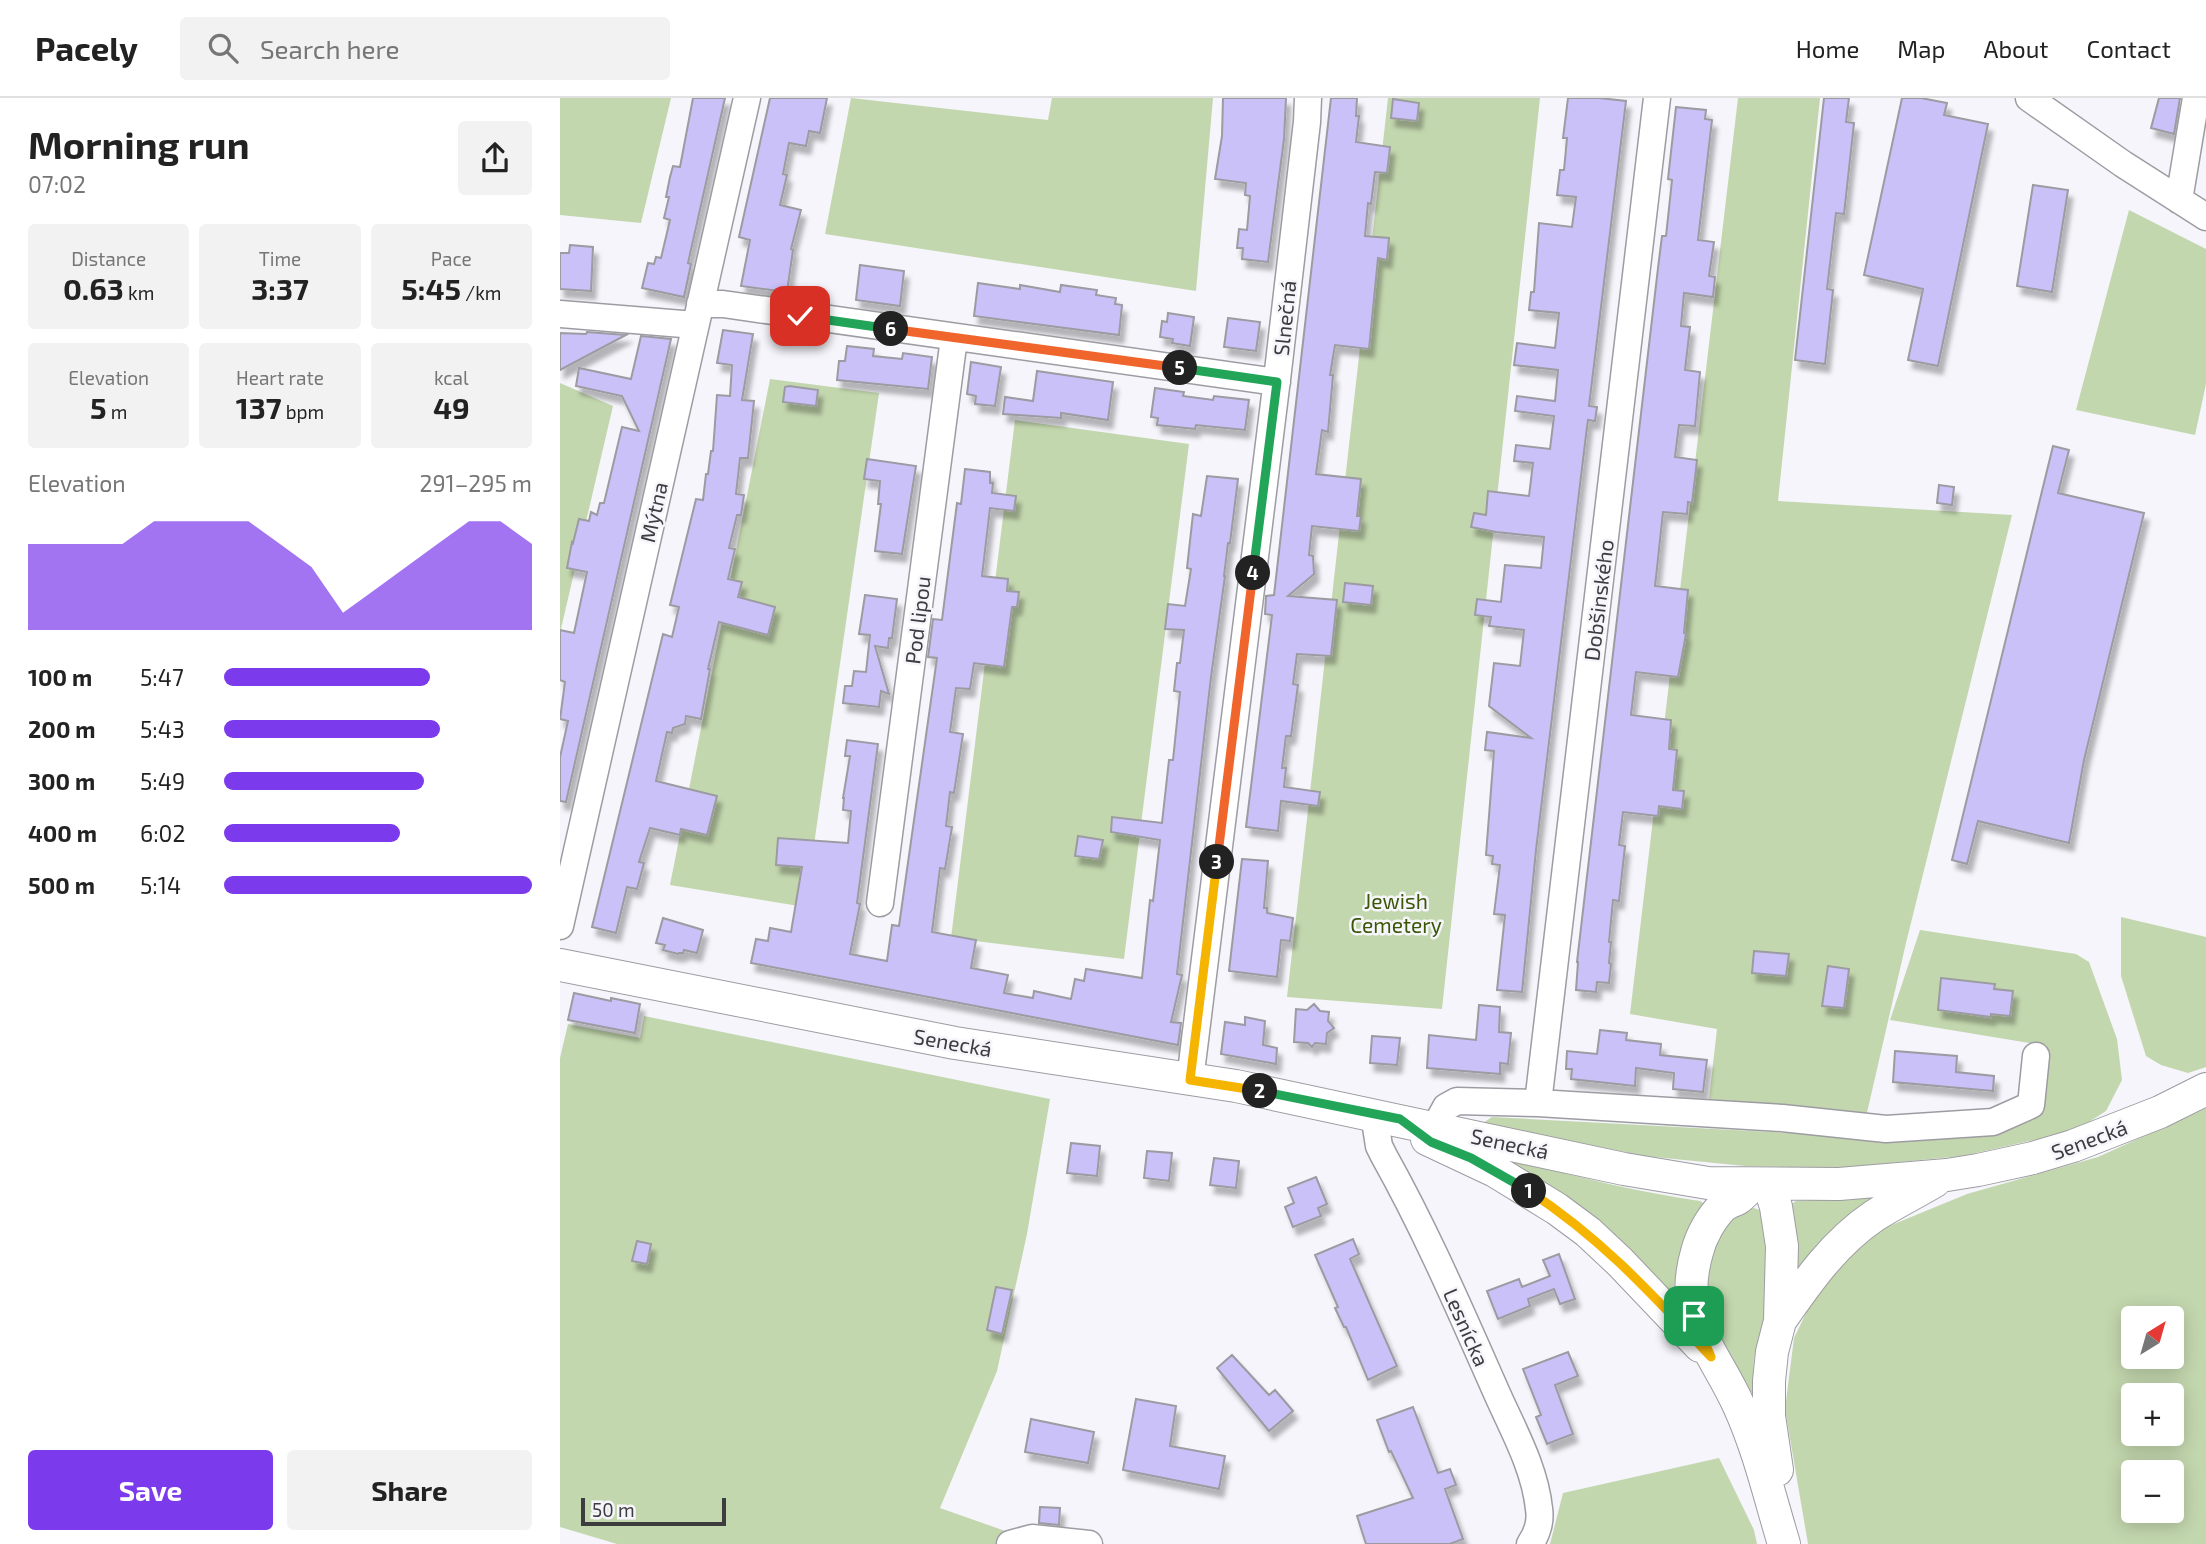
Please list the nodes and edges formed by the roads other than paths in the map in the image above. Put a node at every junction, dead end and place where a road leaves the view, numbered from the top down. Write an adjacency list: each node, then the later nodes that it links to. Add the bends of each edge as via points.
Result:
1 (747, 98): 9 (street, Mýtna)
2 (1308, 98): 11 (street, Slnečná)
3 (1657, 98): 18 (street, Dobšinského)
4 (2029, 98): 6 (street)
5 (2196, 98): 6 (street)
6 (2179, 200): 7 (street)
7 (2206, 217)
8 (560, 314): 9 (street)
9 (697, 314): 10 (street, via 723,304); 13 (street, Mýtna)
10 (954, 338): 11 (street); 12 (street, Pod lipou)
11 (1277, 382): 16 (street, Slnečná)
12 (880, 903)
13 (560, 926)
14 (560, 965): 16 (main road, Senecká, via 955,1043)
15 (2036, 1056): 18 (street, via 2031,1105 1993,1122 1886,1129)
16 (1190, 1080): 19 (main road, Senecká)
17 (2206, 1089): 21 (main road, Senecká, via 2073,1146)
18 (1538, 1102): 20 (street, via 1457,1101 1446,1107)
19 (1387, 1117): 20 (main road, Senecká); 24 (main road, via 1496,1171 1567,1217 1620,1262); 27 (street, Lesnícka, via 1379,1146 1440,1263 1527,1463 1540,1518)
20 (1434, 1127): 22 (main road, Senecká, via 1662,1176)
21 (1947, 1175): 22 (main road, Senecká, via 1839,1184); 23 (main road, via 1854,1231 1821,1265)
22 (1761, 1184): 23 (main road, via 1776,1207 1782,1246); 24 (main road, via 1724,1206 1698,1247 1690,1290 1694,1316)
23 (1780, 1321): 28 (main road, via 1772,1352 1769,1416)
24 (1711, 1357): 28 (main road, via 1740,1408)
25 (1010, 1544): 26 (street, via 1032,1538)
26 (1089, 1544)
27 (1530, 1544)
28 (1786, 1544)

